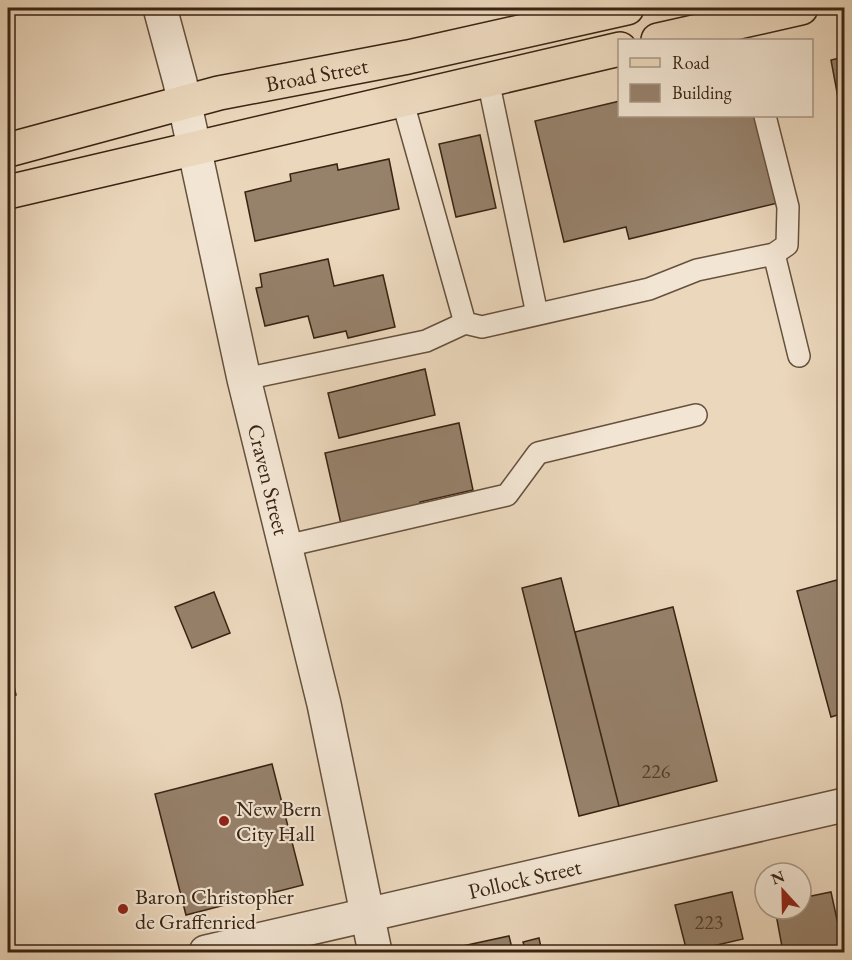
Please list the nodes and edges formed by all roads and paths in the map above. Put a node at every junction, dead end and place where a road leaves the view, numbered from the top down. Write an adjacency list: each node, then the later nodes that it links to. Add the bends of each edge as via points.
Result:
1 (160, 8): 9 (street, Craven Street)
2 (627, 8): 9 (main road, Broad Street)
3 (801, 8): 4 (main road)
4 (744, 31): 5 (main road)
5 (668, 39)
6 (618, 49): 7 (main road, Broad Street)
7 (488, 80): 8 (main road, Broad Street); 15 (lane)
8 (402, 99): 11 (main road, Broad Street); 16 (lane)
9 (184, 101): 11 (street, Craven Street); 12 (main road, Broad Street)
10 (765, 117): 14 (lane, via 788,207 788,245)
11 (194, 148): 13 (main road, Broad Street); 18 (street, Craven Street)
12 (8, 150)
13 (8, 192)
14 (774, 254): 15 (lane, via 697,270 649,289); 17 (lane)
15 (537, 314): 16 (lane, via 482,327)
16 (465, 323): 18 (lane, via 426,340)
17 (799, 356)
18 (244, 379): 20 (street, Craven Street)
19 (696, 416): 20 (lane, via 538,453 507,495)
20 (286, 546): 22 (street, Craven Street, via 324,704)
21 (844, 805): 22 (street, Pollock Street)
22 (366, 916): 23 (street, Pollock Street); 24 (street, Craven Street)
23 (206, 952)
24 (375, 952)

